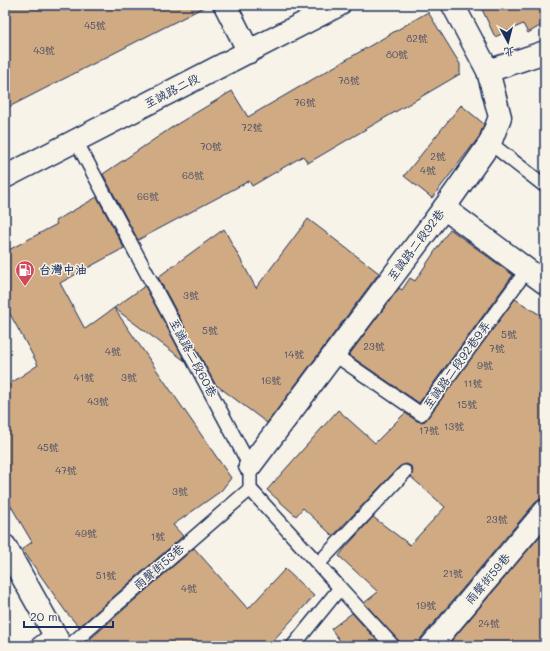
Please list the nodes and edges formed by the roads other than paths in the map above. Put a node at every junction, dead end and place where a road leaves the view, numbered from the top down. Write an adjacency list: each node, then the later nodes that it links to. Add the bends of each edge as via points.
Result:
1 (225, 5): 4 (street)
2 (339, 5): 4 (street, 至誠路二段)
3 (453, 5): 6 (street, 至誠路二段92巷)
4 (249, 52): 7 (street, 至誠路二段)
5 (545, 52): 6 (street)
6 (488, 71): 8 (street, 至誠路二段92巷, via 500,117)
7 (76, 141): 9 (street, 至誠路二段); 15 (lane, 至誠路二段60巷)
8 (490, 143): 10 (lane); 11 (street, 至誠路二段92巷)
9 (5, 177)
10 (545, 186)
11 (444, 208): 12 (street); 14 (street, 至誠路二段92巷)
12 (527, 270): 13 (street); 14 (lane, 至誠路二段92巷9弄, via 421,414)
13 (545, 283)
14 (334, 355): 15 (street, 至誠路二段92巷)
15 (250, 466): 17 (lane, 至誠路二段60巷)
16 (405, 472): 20 (lane)
17 (250, 489): 20 (lane); 22 (lane, 雨聲街53巷)
18 (545, 512): 25 (street, 雨聲街59巷)
19 (5, 546): 22 (street)
20 (319, 563): 21 (lane)
21 (340, 588): 23 (lane); 24 (lane)
22 (55, 643)
23 (293, 646)
24 (393, 646)
25 (431, 646)

